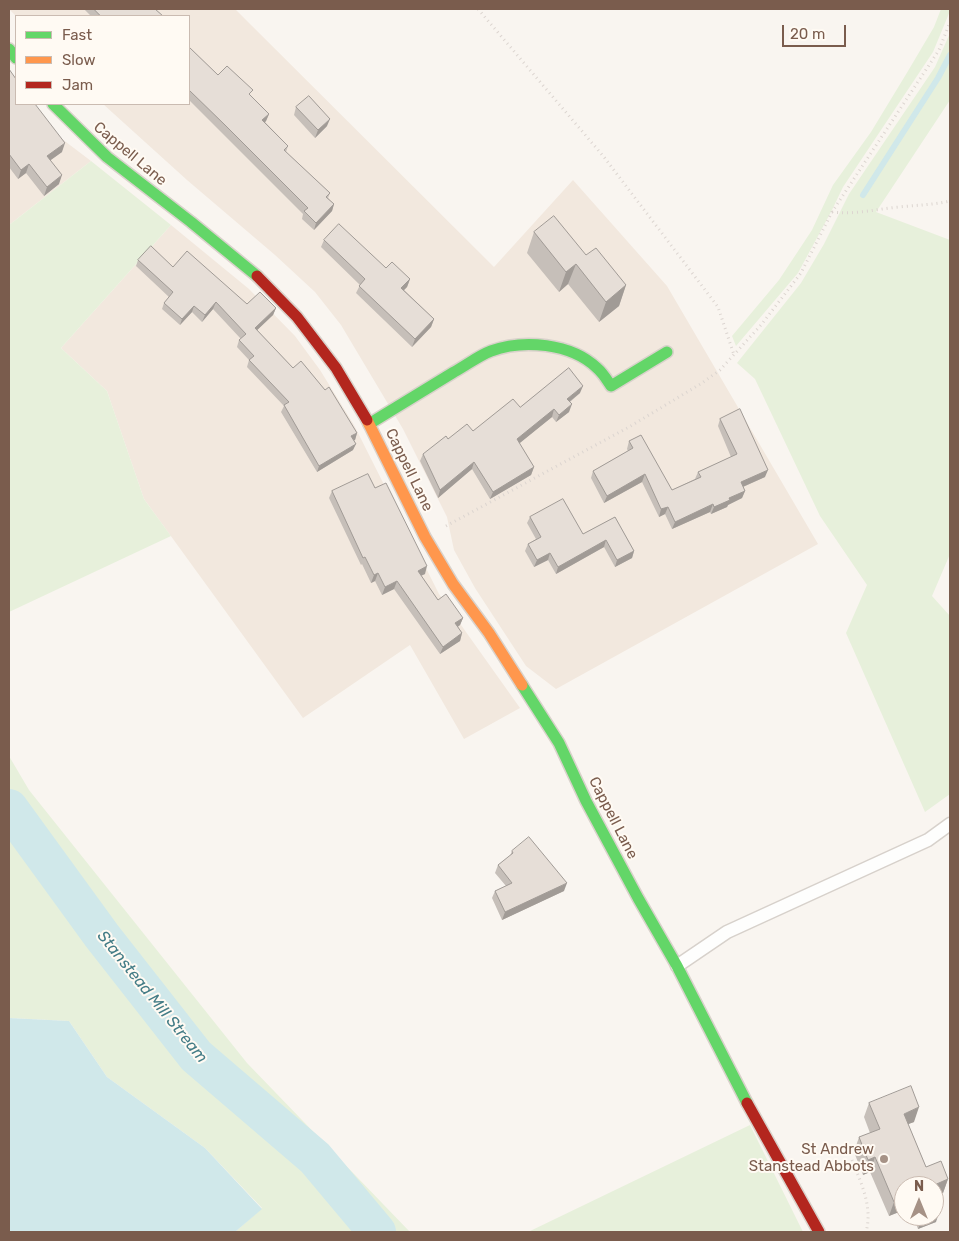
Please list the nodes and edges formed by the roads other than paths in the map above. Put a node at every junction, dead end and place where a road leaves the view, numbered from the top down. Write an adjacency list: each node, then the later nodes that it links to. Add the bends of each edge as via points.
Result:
1 (54, 105): 3 (street, Cappell Lane, via 107,157 249,270 289,309 336,368)
2 (666, 352): 3 (street, Cappell Lane, via 611,386 596,366 573,353 545,346 503,347 441,379)
3 (369, 424): 5 (street, Cappell Lane, via 425,537 558,743 594,818)
4 (950, 824): 5 (lane, via 928,840 726,932)
5 (677, 966): 6 (street, Cappell Lane, via 756,1121)
6 (819, 1232)

